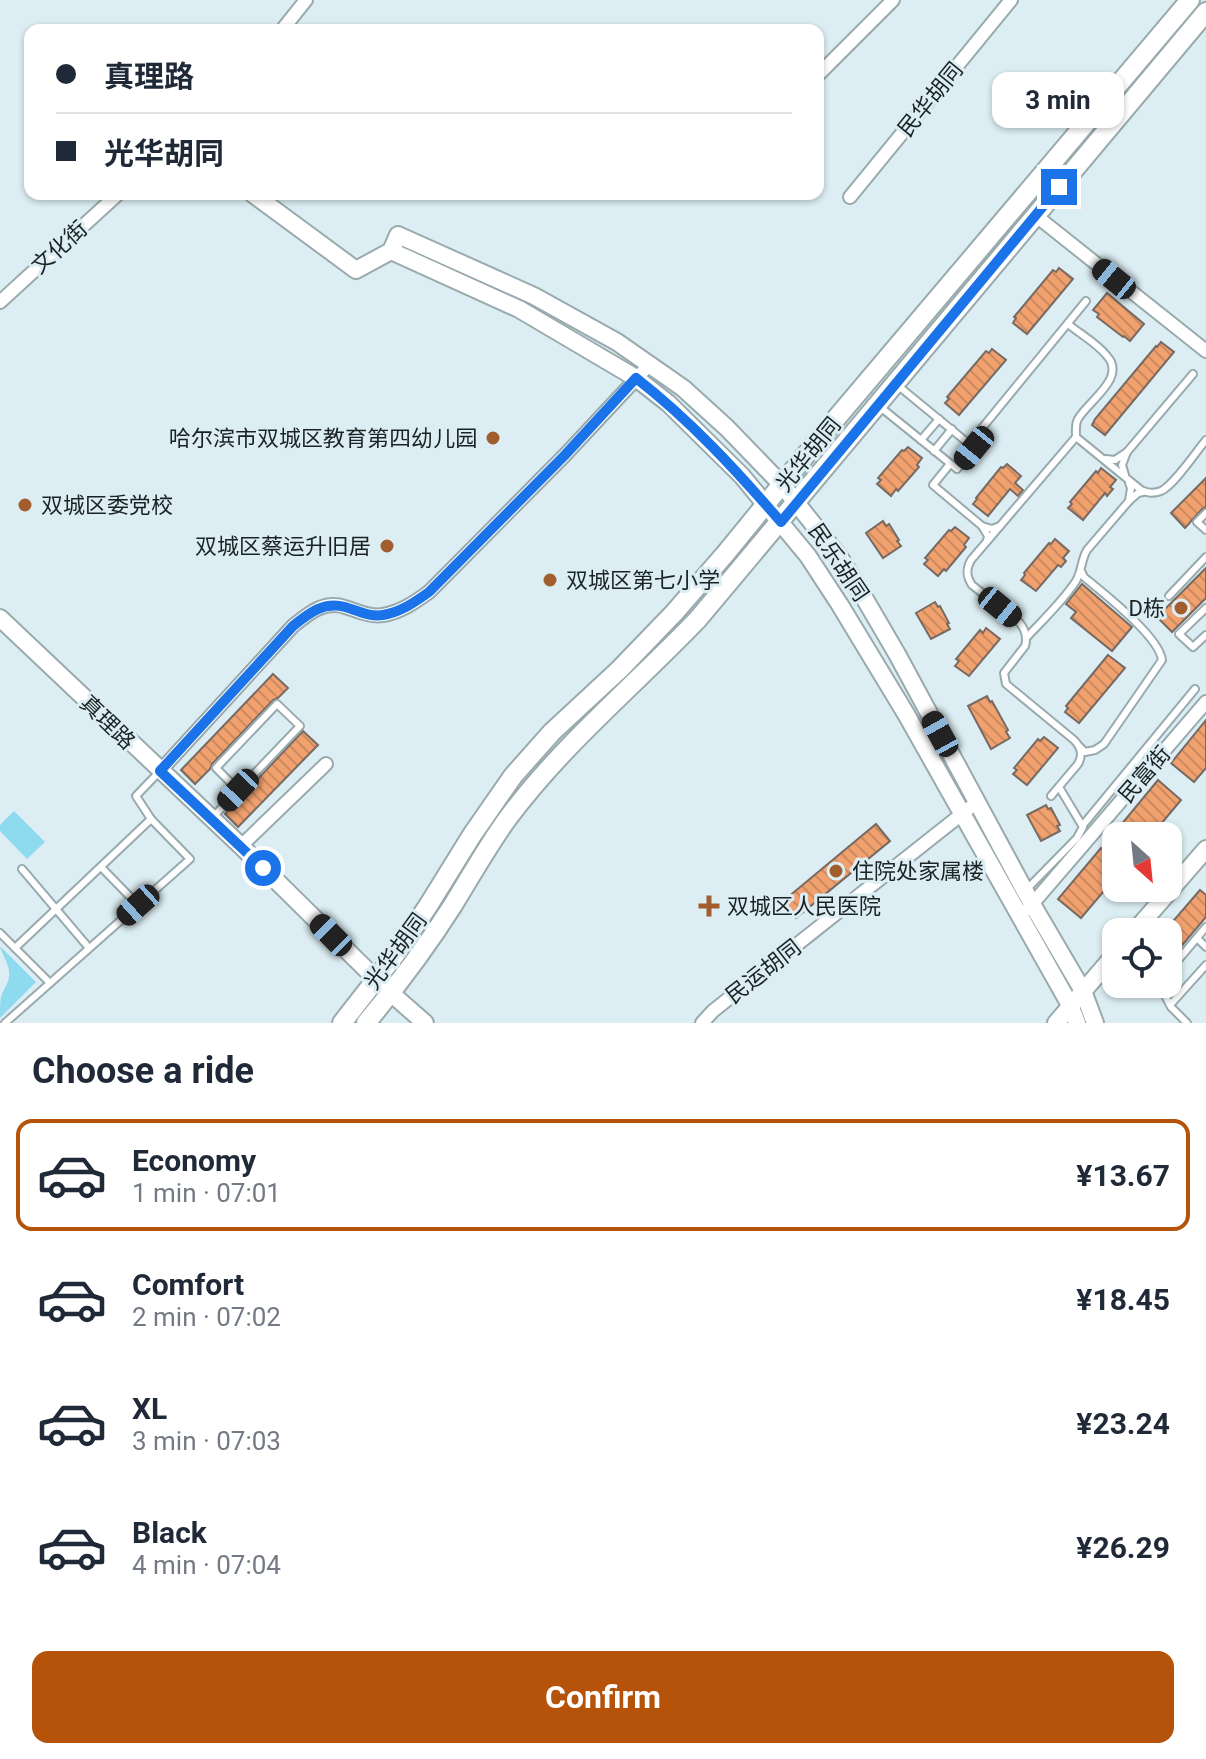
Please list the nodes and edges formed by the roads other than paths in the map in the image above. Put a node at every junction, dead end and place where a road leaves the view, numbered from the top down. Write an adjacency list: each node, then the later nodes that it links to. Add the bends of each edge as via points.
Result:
1 (306, 0): 8 (street)
2 (893, 0): 9 (street)
3 (991, 0): 6 (street)
4 (1011, 0): 6 (street, 民华胡同)
5 (1190, 0): 35 (main road, 光华胡同)
6 (1002, 11): 10 (street, 民华胡同)
7 (1206, 12): 13 (main road, 光华胡同)
8 (287, 24)
9 (824, 69)
10 (850, 197)
11 (111, 200): 16 (street, 文化街)
12 (261, 200): 14 (street, 民乐胡同, via 356,270)
13 (1035, 215): 18 (street); 22 (main road, 光华胡同)
14 (391, 251): 19 (street, 民乐胡同, via 398,235 534,296); 21 (street, 民乐胡同, via 519,309)
15 (1086, 301): 17 (lane)
16 (0, 302)
17 (1068, 324): 26 (lane, via 1105,353 1113,369 1109,382 1077,421); 29 (lane)
18 (1206, 351)
19 (650, 364): 21 (street); 35 (street, 民乐胡同, via 727,428)
20 (1193, 374): 31 (lane)
21 (636, 378): 39 (street, 民乐胡同, via 709,442); 61 (street, via 429,592 406,608 382,615 329,605 311,611)
22 (896, 384): 23 (main road, 光华胡同); 24 (lane)
23 (878, 406): 27 (lane); 38 (main road, 光华胡同)
24 (939, 419): 25 (lane); 27 (lane)
25 (952, 429): 29 (lane); 30 (lane)
26 (1076, 437): 32 (lane); 42 (lane)
27 (921, 440): 30 (lane)
28 (1206, 440): 36 (lane, via 1167,487)
29 (969, 444): 33 (lane, via 974,448 957,469)
30 (934, 451): 33 (lane)
31 (1127, 452): 32 (lane, via 1115,460); 34 (lane)
32 (1100, 456): 34 (lane)
33 (950, 464): 43 (lane, via 933,485)
34 (1125, 477): 36 (lane); 37 (lane, via 1131,488)
35 (783, 486): 38 (street, 民乐胡同); 39 (main road, 光华胡同)
36 (1146, 493): 37 (lane)
37 (1129, 501): 47 (lane, via 1087,550)
38 (797, 503): 41 (main road, 光华胡同); 65 (street, 民乐胡同, via 859,589)
39 (767, 506): 41 (street, 民乐胡同); 88 (main road, 光华胡同, via 674,613 513,776)
40 (1206, 513): 44 (lane, via 1197,522)
41 (781, 522): 66 (street, 民乐胡同, via 854,627); 91 (main road, 光华胡同, via 698,619 543,774)
42 (1003, 524): 43 (lane); 45 (lane)
43 (982, 526): 45 (lane)
44 (1206, 530)
45 (986, 543): 49 (lane, via 968,566 968,579)
46 (1206, 557): 48 (lane)
47 (1081, 571): 51 (lane); 58 (lane, via 1151,640 1162,660)
48 (1169, 596)
49 (1000, 607): 51 (lane, via 1027,625); 54 (lane, via 1022,626)
50 (1206, 608): 53 (lane, via 1179,634 1193,647)
51 (1042, 620): 54 (lane)
52 (2, 624): 61 (street, 真理路)
53 (1206, 635)
54 (1026, 637): 57 (lane, via 1004,673 1006,684)
55 (1195, 689): 69 (lane)
56 (1206, 702): 74 (street, 民富街)
57 (1077, 743): 58 (lane, via 1085,752); 60 (lane, via 1082,754)
58 (1095, 750): 60 (lane)
59 (326, 764): 70 (street)
60 (1078, 764): 62 (lane)
61 (160, 771): 67 (lane, via 136,796); 68 (street, 真理路)
62 (1059, 787): 64 (lane); 69 (lane)
63 (238, 790): 63 (lane, via 300,726 277,704 216,768); 68 (lane)
64 (1051, 796)
65 (977, 802): 66 (street, 民运胡同); 74 (street, 民乐胡同)
66 (961, 814): 78 (street, 民乐胡同); 95 (street, 民运胡同)
67 (151, 819): 72 (lane); 75 (lane, via 190,859)
68 (211, 819): 70 (street, 真理路)
69 (1083, 825): 74 (lane)
70 (241, 846): 88 (street, 真理路)
71 (1206, 849): 77 (street)
72 (101, 867): 75 (lane); 76 (lane)
73 (22, 869): 76 (lane)
74 (1028, 897): 78 (street, 民富街); 90 (street, 民乐胡同)
75 (138, 905): 84 (lane)
76 (56, 909): 83 (lane); 84 (lane)
77 (1146, 918)
78 (1020, 919): 93 (street, 民乐胡同)
79 (1206, 927): 81 (lane)
80 (0, 933): 83 (lane)
81 (1197, 938): 82 (lane); 85 (lane)
82 (1206, 947)
83 (15, 948): 89 (lane)
84 (89, 948): 89 (lane)
85 (1182, 956)
86 (1206, 965): 94 (lane)
87 (1102, 969): 90 (street)
88 (376, 979): 91 (street, 真理路); 97 (main road, 光华胡同)
89 (50, 983): 96 (lane)
90 (1083, 991): 93 (street); 102 (street, 民乐胡同)
91 (391, 993): 98 (main road, 光华胡同); 99 (street, 真理路)
92 (1166, 998): 94 (lane)
93 (1070, 1005): 100 (street); 101 (street, 民乐胡同)
94 (1170, 1005): 103 (lane)
95 (710, 1020)
96 (5, 1023)
97 (342, 1023)
98 (366, 1023)
99 (425, 1023)
100 (1056, 1023)
101 (1077, 1023)
102 (1095, 1023)
103 (1187, 1023)

